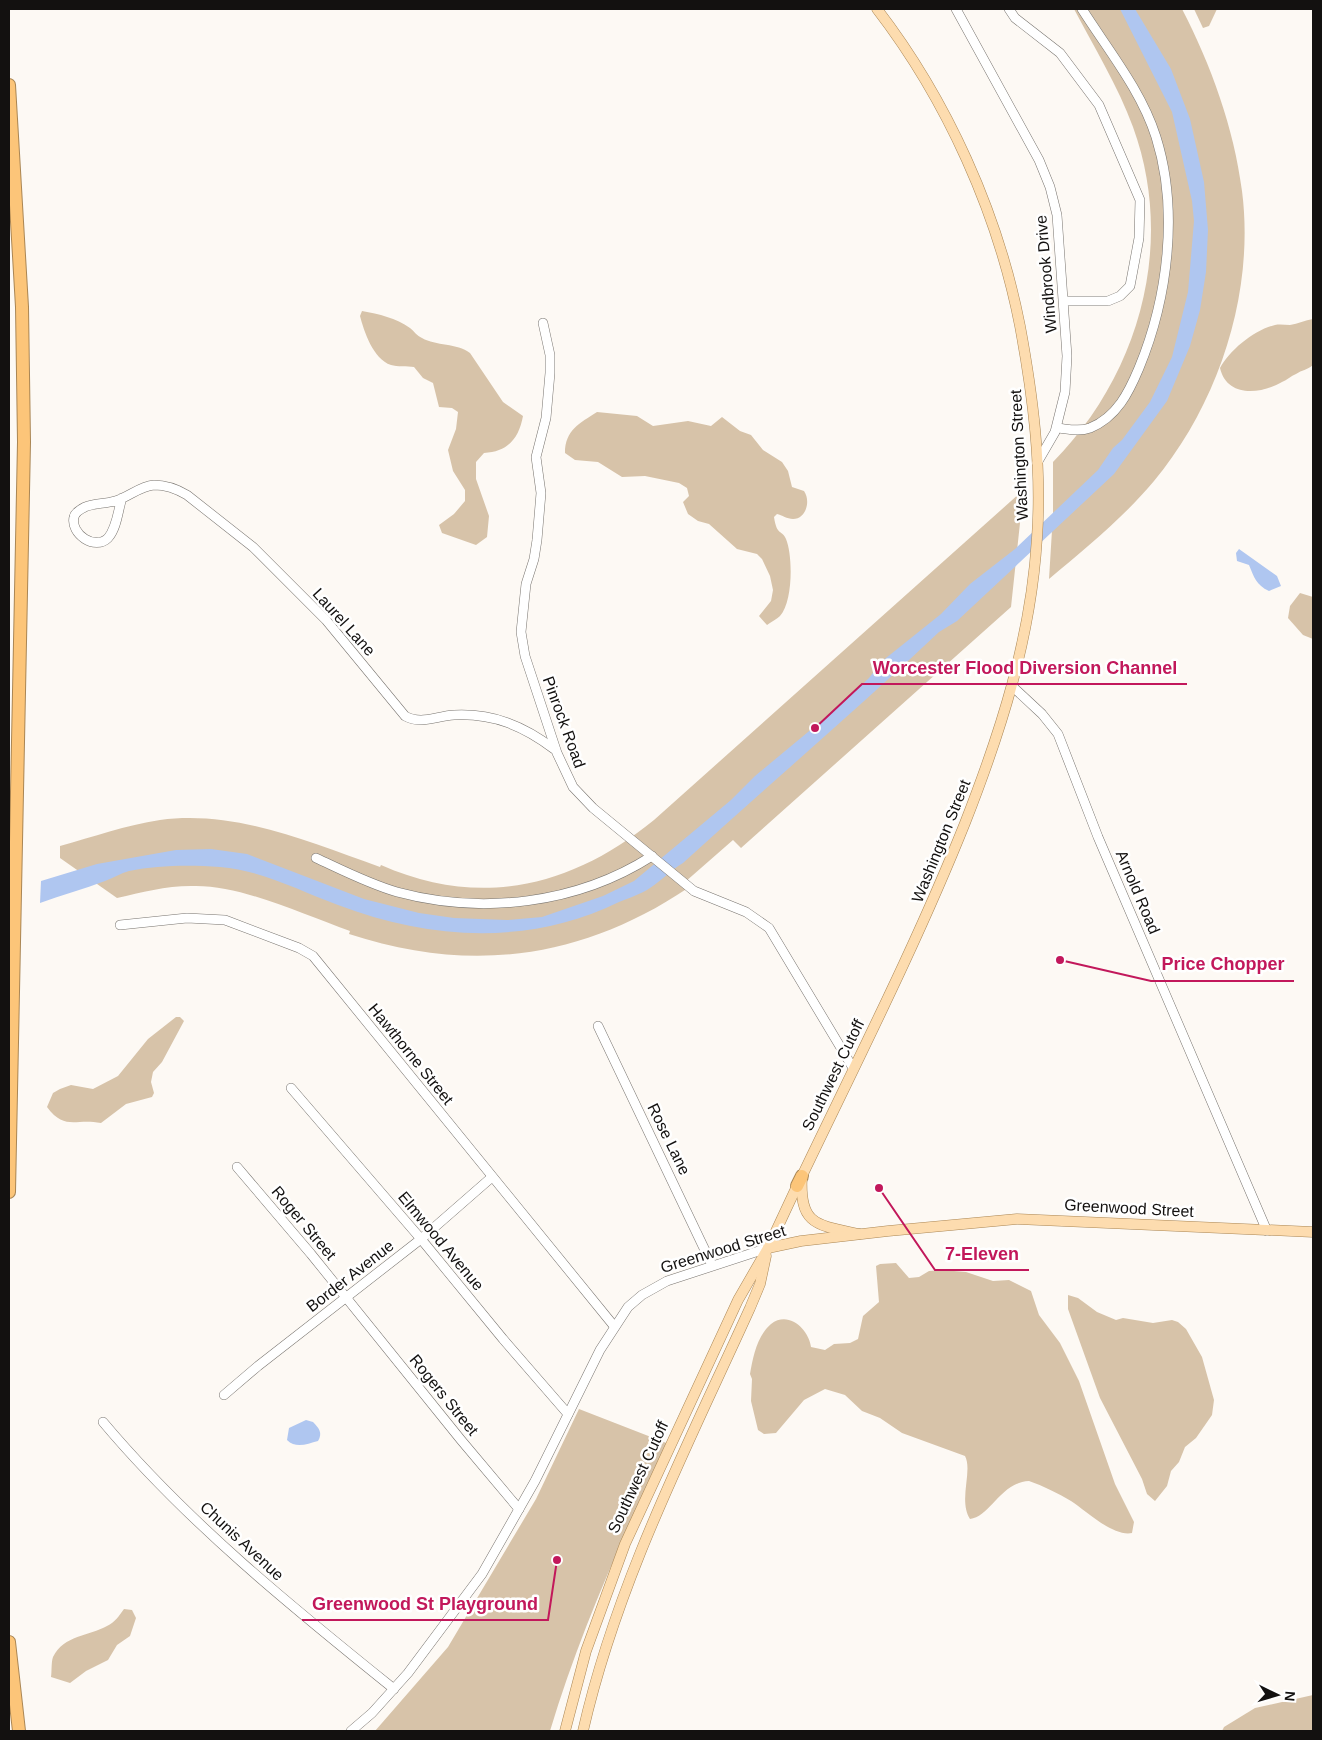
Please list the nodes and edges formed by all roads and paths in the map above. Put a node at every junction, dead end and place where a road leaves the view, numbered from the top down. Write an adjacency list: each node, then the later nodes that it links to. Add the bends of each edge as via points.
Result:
1 (876, 9): 9 (main road, Washington Street, via 908,53 945,119 969,167 995,232 1021,333 1034,412)
2 (956, 9): 6 (street, Windbrook Drive, via 1047,178 1059,233)
3 (1009, 9): 6 (street, via 1014,18 1060,52 1099,105 1140,200 1139,238 1130,286 1120,296 1108,301)
4 (1082, 9): 8 (street, via 1135,91 1152,126 1161,159 1167,205 1167,240 1154,326 1125,399 1112,414 1090,428)
5 (9, 85): 23 (highway, via 21,297 24,442)
6 (1064, 301): 8 (street, Windbrook Drive, via 1067,356 1064,399)
7 (543, 323): 12 (street, Pinrock Road, via 550,373 546,418 536,457 541,493 537,540 526,584 521,632 525,656)
8 (1057, 428): 9 (street, Windbrook Drive)
9 (1037, 464): 11 (main road, Washington Street, via 1036,561)
10 (122, 498): 10 (street, Laurel Lane, via 109,537 102,542 85,540 75,525 75,515 87,506); 12 (street, Laurel Lane, via 157,485 187,496 253,547 326,620 405,716 418,721 457,715 504,720 531,732)
11 (1013, 687): 15 (main road, Washington Street, via 989,762); 24 (street, Arnold Road, via 1058,734 1102,847)
12 (555, 750): 13 (street, Pinrock Road, via 578,795)
13 (653, 857): 14 (street, via 627,872 585,888 523,903 450,902 396,892); 18 (street, Pinrock Road, via 694,891 746,912 770,928)
14 (316, 858)
15 (927, 916): 18 (main road, Southwest Cutoff)
16 (120, 925): 21 (street, Hawthorne Street, via 193,918 225,920 309,953)
17 (598, 1026): 29 (street, Rose Lane)
18 (854, 1068): 22 (main road, Southwest Cutoff)
19 (291, 1088): 27 (street, Elmwood Avenue)
20 (237, 1167): 30 (street, Roger Street)
21 (492, 1177): 27 (street, Border Avenue); 31 (street, Hawthorne Street)
22 (800, 1181): 26 (main road, via 803,1209 810,1217 821,1224); 28 (main road, Southwest Cutoff)
23 (9, 1192)
24 (1267, 1231): 25 (main road, Greenwood Street); 26 (main road, Greenwood Street, via 1023,1219)
25 (1313, 1232)
26 (859, 1234): 28 (main road, Greenwood Street)
27 (421, 1239): 30 (street, Border Avenue); 33 (street, Elmwood Avenue, via 502,1340)
28 (768, 1248): 29 (street, Greenwood Street); 40 (main road, Southwest Cutoff, via 738,1300 625,1544 586,1650); 41 (main road, Southwest Cutoff, via 760,1284 750,1308 632,1572 603,1656)
29 (712, 1265): 31 (street, Greenwood Street, via 650,1290 628,1307)
30 (347, 1299): 32 (street, Border Avenue); 35 (street, Rogers Street)
31 (614, 1326): 33 (street, Greenwood Street)
32 (224, 1395)
33 (568, 1414): 35 (street, Greenwood Street)
34 (103, 1422): 37 (street, Chunis Avenue, via 133,1458 275,1592)
35 (519, 1509): 37 (street, Greenwood Street, via 482,1574)
36 (9, 1642): 38 (highway)
37 (394, 1689): 39 (street, Greenwood Street)
38 (19, 1731)
39 (351, 1731)
40 (564, 1731)
41 (583, 1731)

